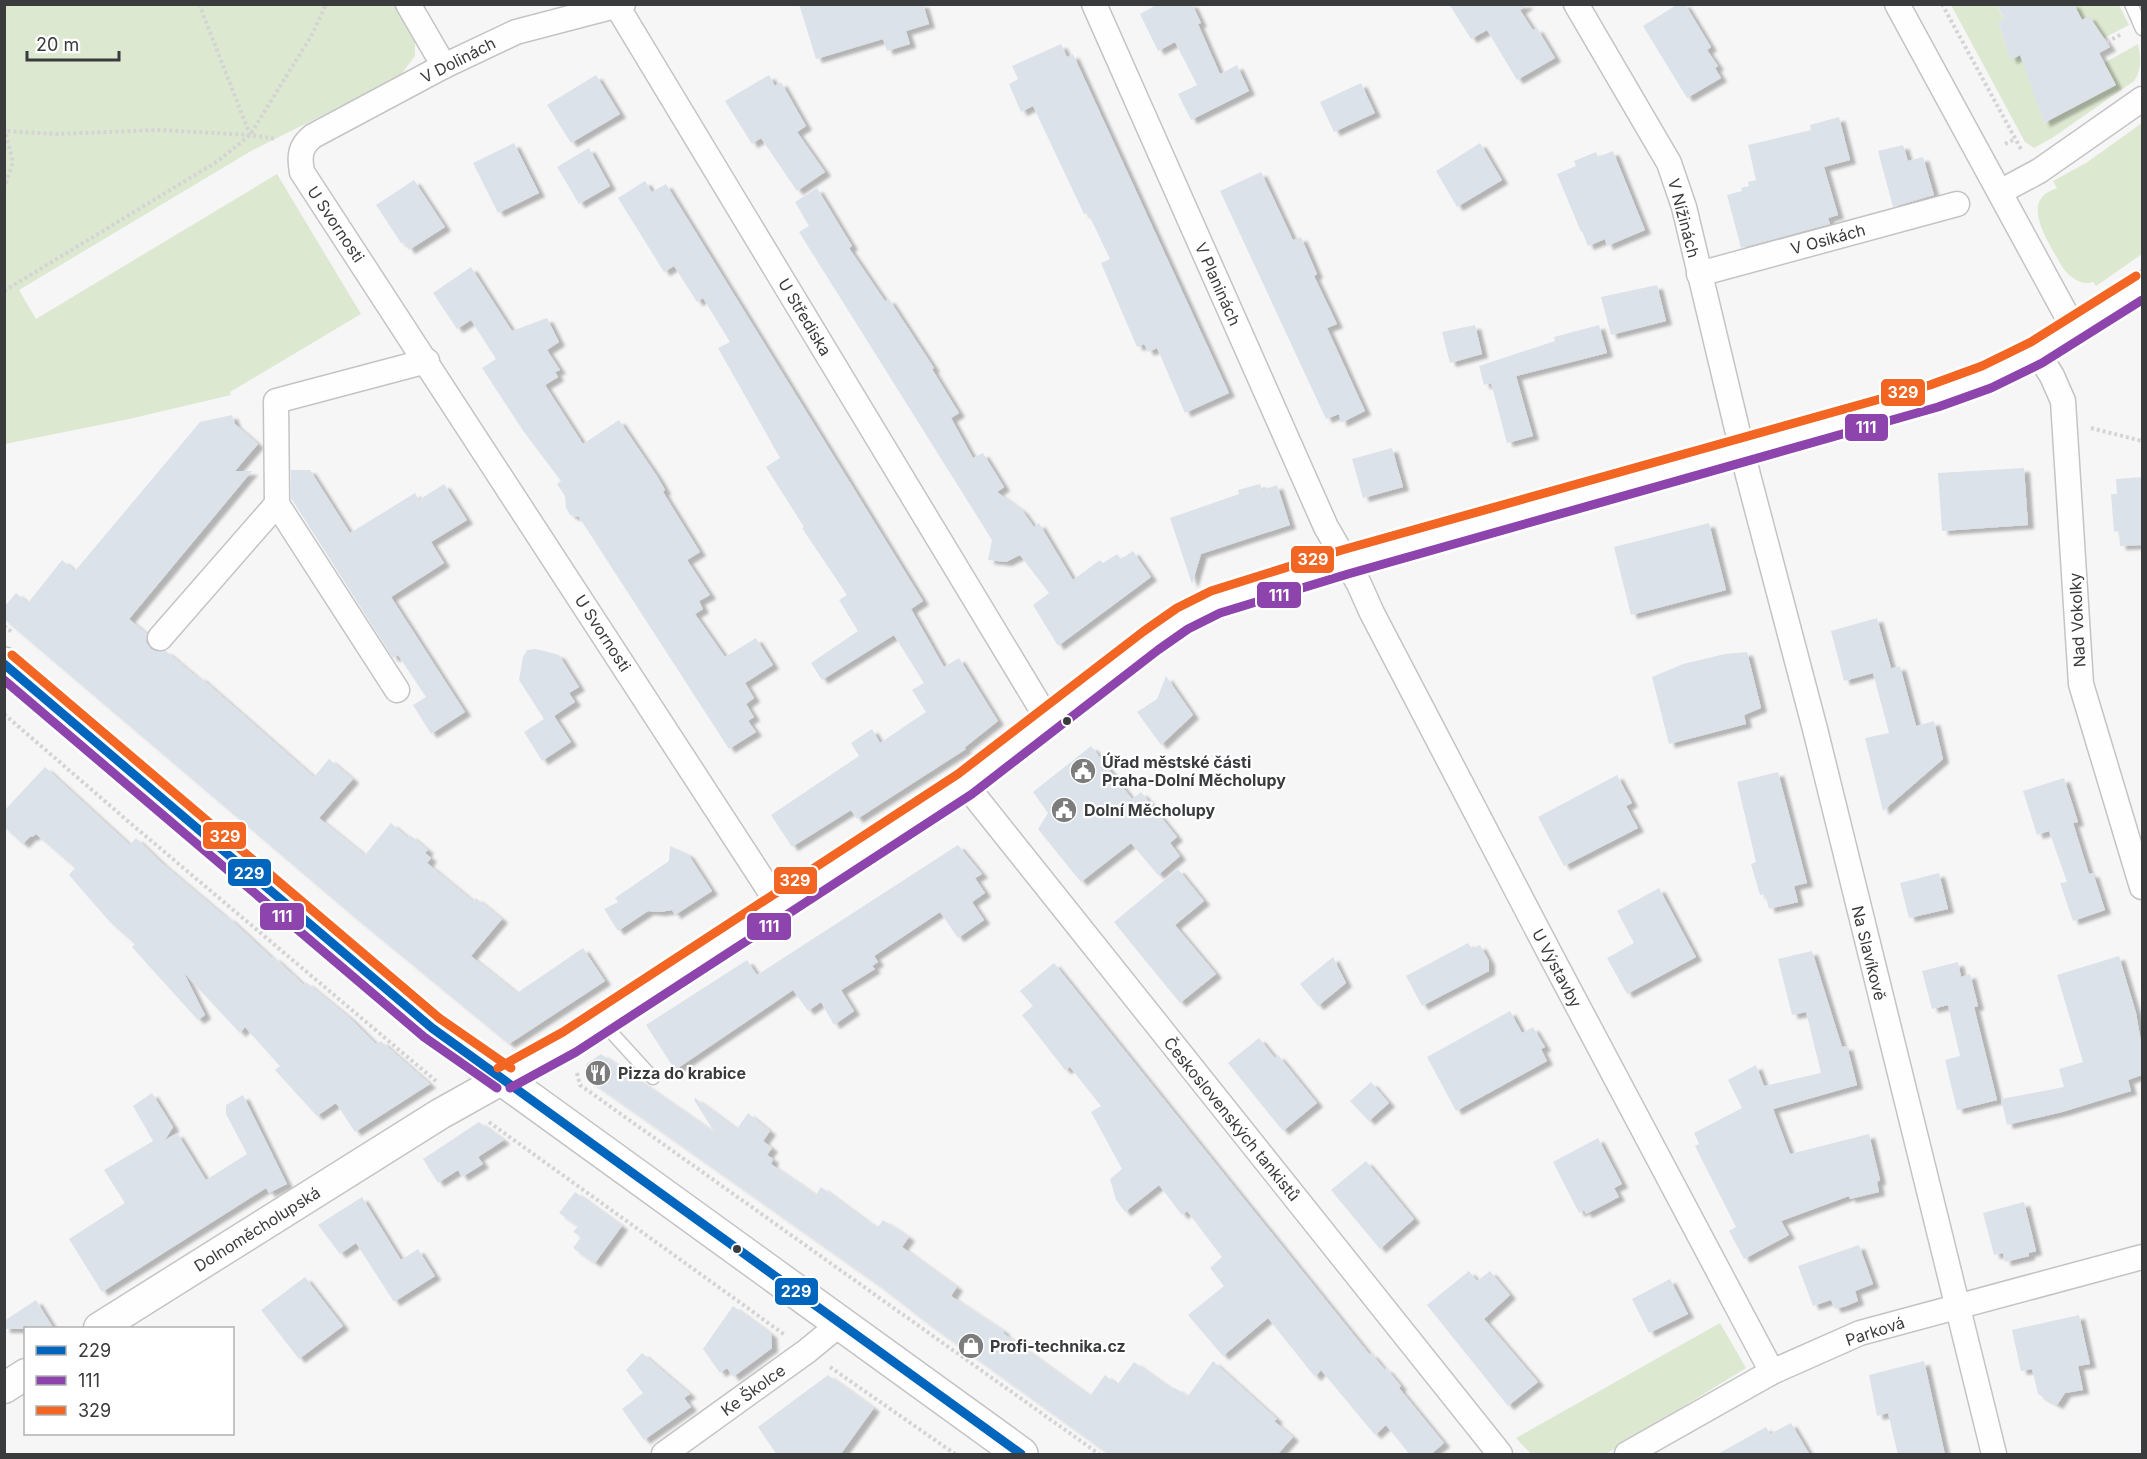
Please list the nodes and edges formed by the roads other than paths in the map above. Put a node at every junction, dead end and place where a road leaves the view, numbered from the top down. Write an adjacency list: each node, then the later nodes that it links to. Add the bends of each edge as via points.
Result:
1 (408, 4): 8 (street)
2 (1094, 4): 20 (street, V Planinách)
3 (1576, 4): 13 (street, V Nížinách, via 1669,163 1684,207)
4 (1897, 4): 11 (street)
5 (2131, 4): 7 (lane)
6 (620, 5): 8 (street, V Dolinách, via 516,32); 24 (street, U Střediska)
7 (2142, 29)
8 (444, 66): 10 (street, V Dolinách)
9 (2142, 99): 11 (street, via 2039,171)
10 (304, 142): 17 (street, U Svornosti, via 300,153 302,172)
11 (2000, 192): 15 (street)
12 (1957, 204): 13 (street, V Osikách)
13 (1699, 274): 18 (street, V Nížinách)
14 (2142, 286): 15 (street, Dolnoměcholupská)
15 (2074, 329): 16 (street, Dolnoměcholupská)
16 (2037, 352): 18 (street, Dolnoměcholupská, via 1987,378 1934,396); 26 (street, Nad Vokolky, via 2063,401 2081,684)
17 (427, 361): 19 (street, via 276,401); 27 (street, U Svornosti)
18 (1742, 451): 20 (street, Dolnoměcholupská); 32 (street, Na Slavíkově)
19 (276, 504): 21 (street); 23 (street)
20 (1345, 562): 24 (street, Dolnoměcholupská, via 1215,602 1182,619); 35 (street, U Výstavby)
21 (160, 638)
22 (4, 664): 29 (main road, via 432,1028)
23 (397, 690)
24 (1048, 720): 25 (street, Dolnoměcholupská)
25 (965, 784): 27 (street, Dolnoměcholupská); 40 (street, Československých tankistů)
26 (2142, 887)
27 (779, 905): 28 (street, Dolnoměcholupská)
28 (601, 1021): 29 (street, Dolnoměcholupská); 30 (lane)
29 (504, 1078): 33 (main road); 34 (street, Dolnoměcholupská)
30 (652, 1078)
31 (2142, 1257): 32 (street, Parková)
32 (1958, 1305): 35 (street, Parková, via 1860,1333); 42 (street, Na Slavíkově)
33 (841, 1323): 38 (street, Ke Školce); 39 (main road)
34 (102, 1327)
35 (1772, 1372): 41 (street, Parková)
36 (24, 1375): 37 (street)
37 (4, 1388)
38 (664, 1455)
39 (1021, 1455)
40 (1500, 1455)
41 (1627, 1455)
42 (1994, 1455)

